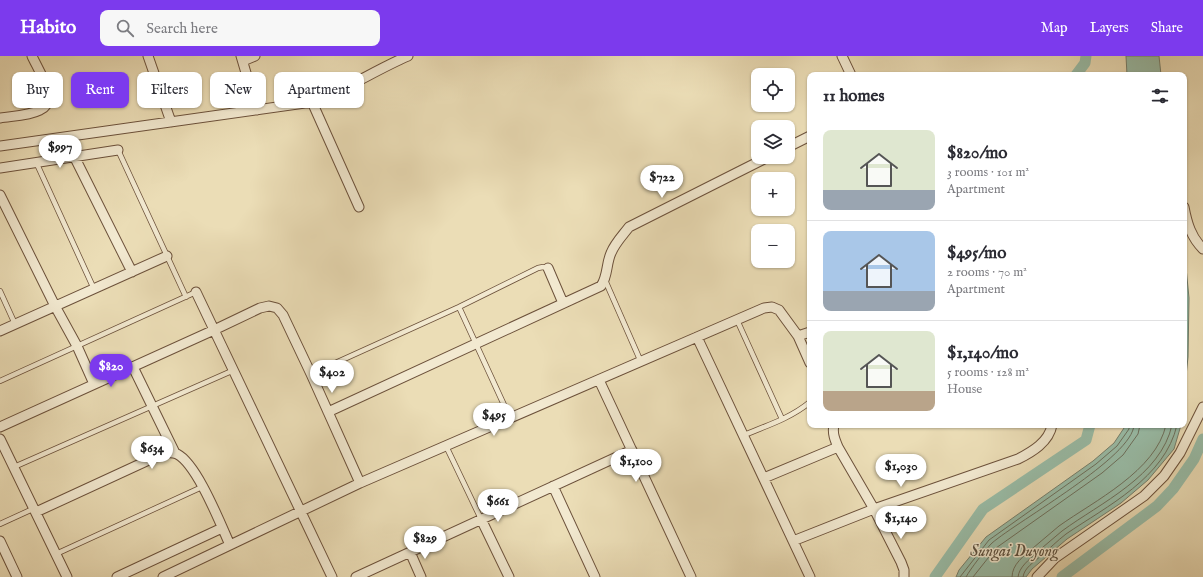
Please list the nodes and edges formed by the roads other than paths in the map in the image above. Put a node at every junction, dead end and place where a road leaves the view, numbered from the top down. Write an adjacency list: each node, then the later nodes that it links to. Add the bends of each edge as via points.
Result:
1 (32, 56): 12 (street, via 47,89 49,99 46,106 31,113)
2 (148, 56): 13 (street)
3 (255, 56): 6 (street)
4 (408, 56): 8 (street)
5 (842, 56): 7 (street)
6 (242, 58): 11 (street)
7 (850, 72)
8 (364, 78)
9 (274, 108): 11 (street)
10 (315, 108): 23 (street)
11 (257, 110): 13 (street)
12 (0, 118)
13 (171, 122): 16 (street)
14 (807, 138): 15 (street)
15 (795, 144)
16 (0, 146)
17 (118, 150): 18 (street); 26 (lane)
18 (74, 156): 19 (street); 28 (street)
19 (36, 162): 21 (street); 30 (lane)
20 (754, 164): 29 (street, via 629,227 611,253)
21 (0, 168)
22 (0, 195): 35 (street)
23 (359, 207)
24 (1187, 222): 25 (street, via 1197,243)
25 (1203, 249)
26 (167, 256): 28 (street); 33 (lane)
27 (548, 268): 34 (street); 36 (lane, via 538,268)
28 (132, 272): 30 (street)
29 (605, 280): 34 (street, via 601,286); 47 (lane)
30 (94, 289): 35 (street)
31 (0, 291): 38 (lane)
32 (196, 292): 33 (lane); 39 (street)
33 (186, 297): 45 (lane)
34 (563, 303): 44 (street)
35 (54, 306): 38 (street); 45 (street)
36 (459, 307): 44 (lane); 50 (lane)
37 (737, 320): 42 (street, via 772,307 779,310); 43 (street); 59 (lane)
38 (15, 324): 40 (street)
39 (214, 330): 48 (street); 49 (street); 50 (street, via 260,308 277,308 283,315)
40 (0, 331)
41 (807, 333): 42 (street)
42 (798, 336): 46 (street)
43 (697, 337): 47 (street); 63 (street)
44 (476, 344): 57 (street); 58 (lane)
45 (78, 346): 52 (lane); 53 (street)
46 (807, 356)
47 (640, 362): 51 (street)
48 (133, 367): 53 (street); 55 (street)
49 (234, 370): 55 (lane); 76 (street)
50 (311, 374): 57 (street)
51 (599, 380): 58 (street); 67 (street)
52 (0, 381)
53 (94, 384): 60 (street)
54 (807, 404): 59 (lane)
55 (152, 406): 68 (street); 69 (lane)
56 (1203, 407): 97 (street, via 1180,453 1164,476 1144,496 1056,558)
57 (328, 412): 71 (street)
58 (510, 418): 65 (street)
59 (782, 419): 63 (lane)
60 (0, 426)
61 (833, 428): 66 (street)
62 (1051, 428): 74 (street, via 1048,437 1039,446 1018,460)
63 (744, 435): 70 (street)
64 (0, 439): 69 (street)
65 (446, 446): 71 (street); 77 (lane)
66 (838, 447): 70 (street); 74 (street)
67 (632, 450): 72 (street); 94 (street)
68 (175, 453): 73 (street, via 191,467); 75 (street, via 164,453)
69 (14, 467): 75 (street)
70 (764, 478): 81 (street)
71 (360, 483): 76 (street)
72 (553, 486): 77 (street); 93 (street)
73 (202, 487): 79 (street); 84 (lane)
74 (874, 509): 81 (street); 96 (street, via 901,562)
75 (35, 510): 78 (lane); 84 (street)
76 (300, 512): 82 (street); 89 (street)
77 (481, 519): 83 (street); 92 (street)
78 (0, 524)
79 (222, 528): 82 (street); 87 (street)
80 (0, 541): 85 (street)
81 (794, 541): 95 (street)
82 (230, 545): 88 (street)
83 (410, 552): 90 (street); 91 (street)
84 (56, 554): 86 (street)
85 (17, 577)
86 (67, 577)
87 (117, 577)
88 (163, 577)
89 (332, 577)
90 (356, 577)
91 (421, 577)
92 (509, 577)
93 (596, 577)
94 (691, 577)
95 (810, 577)
96 (904, 577)
97 (1037, 577)

